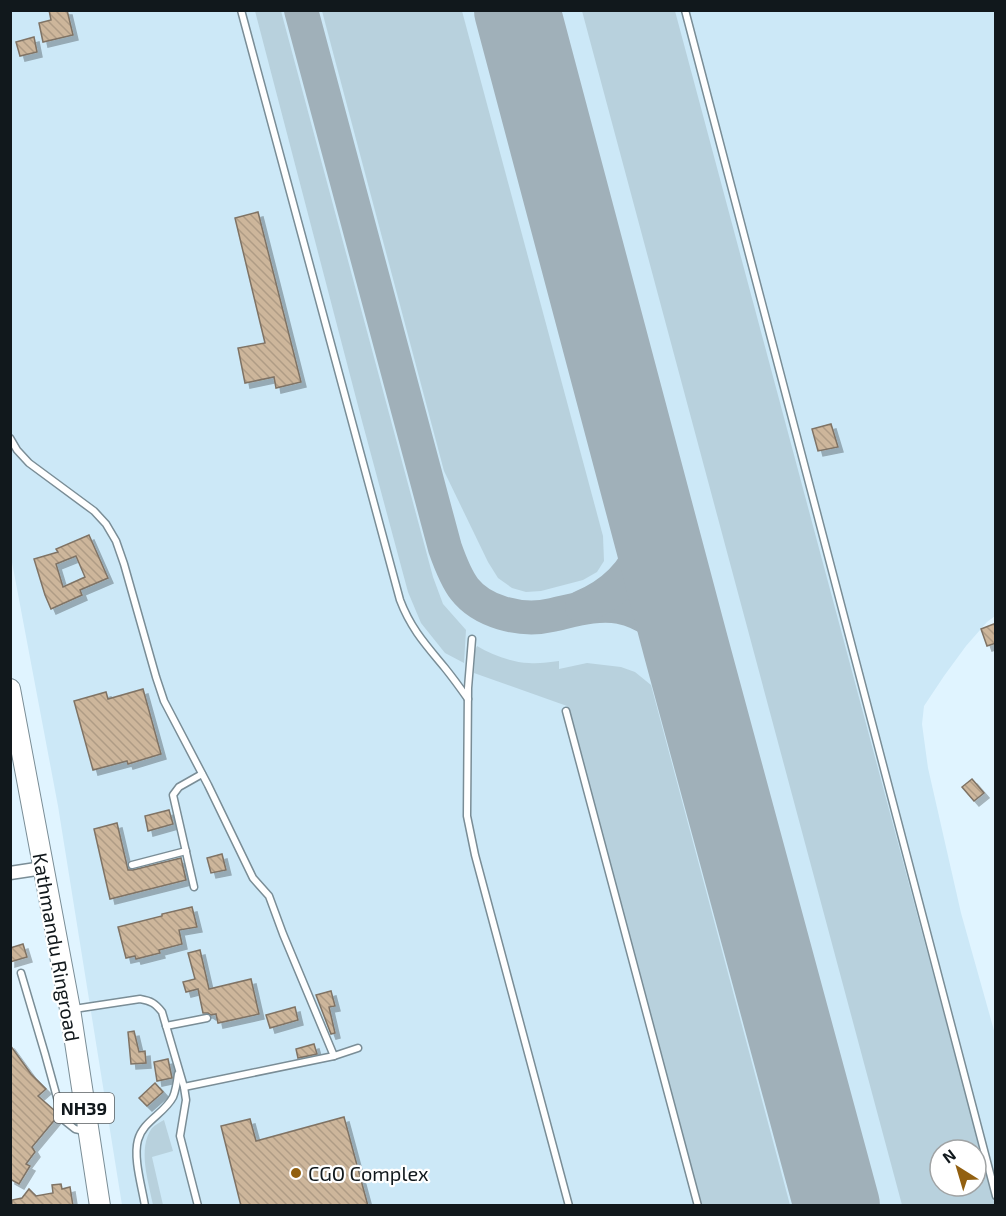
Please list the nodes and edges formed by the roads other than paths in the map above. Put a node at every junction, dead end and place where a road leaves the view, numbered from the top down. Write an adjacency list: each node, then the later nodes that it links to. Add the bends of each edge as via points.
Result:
1 (241, 10): 6 (lane, via 400,600 420,639)
2 (685, 10): 23 (lane)
3 (10, 438): 8 (lane, via 29,463 94,511 116,541 164,701)
4 (472, 639): 6 (lane)
5 (10, 689): 11 (highway, Kathmandu Ringroad / NH39)
6 (468, 699): 27 (lane, via 467,816)
7 (566, 711): 28 (lane)
8 (202, 774): 9 (lane, via 173,795); 19 (lane, via 253,878 269,896)
9 (186, 851): 10 (lane); 13 (lane)
10 (132, 865)
11 (43, 868): 12 (street); 15 (highway, Kathmandu Ringroad / NH39)
12 (10, 873)
13 (194, 887)
14 (21, 973): 22 (lane, via 60,1112 75,1129)
15 (70, 1009): 17 (lane, via 149,1000 162,1011); 22 (highway, Kathmandu Ringroad / NH39)
16 (207, 1018): 17 (lane)
17 (166, 1026): 20 (lane)
18 (358, 1048): 19 (lane)
19 (334, 1056): 21 (lane)
20 (179, 1071): 21 (lane); 25 (lane, via 172,1099 144,1127 138,1140 136,1155)
21 (184, 1087): 26 (lane, via 186,1100 180,1136)
22 (87, 1131): 24 (highway, Kathmandu Ringroad / NH39)
23 (996, 1196)
24 (100, 1206)
25 (145, 1206)
26 (198, 1206)
27 (569, 1206)
28 (698, 1206)

